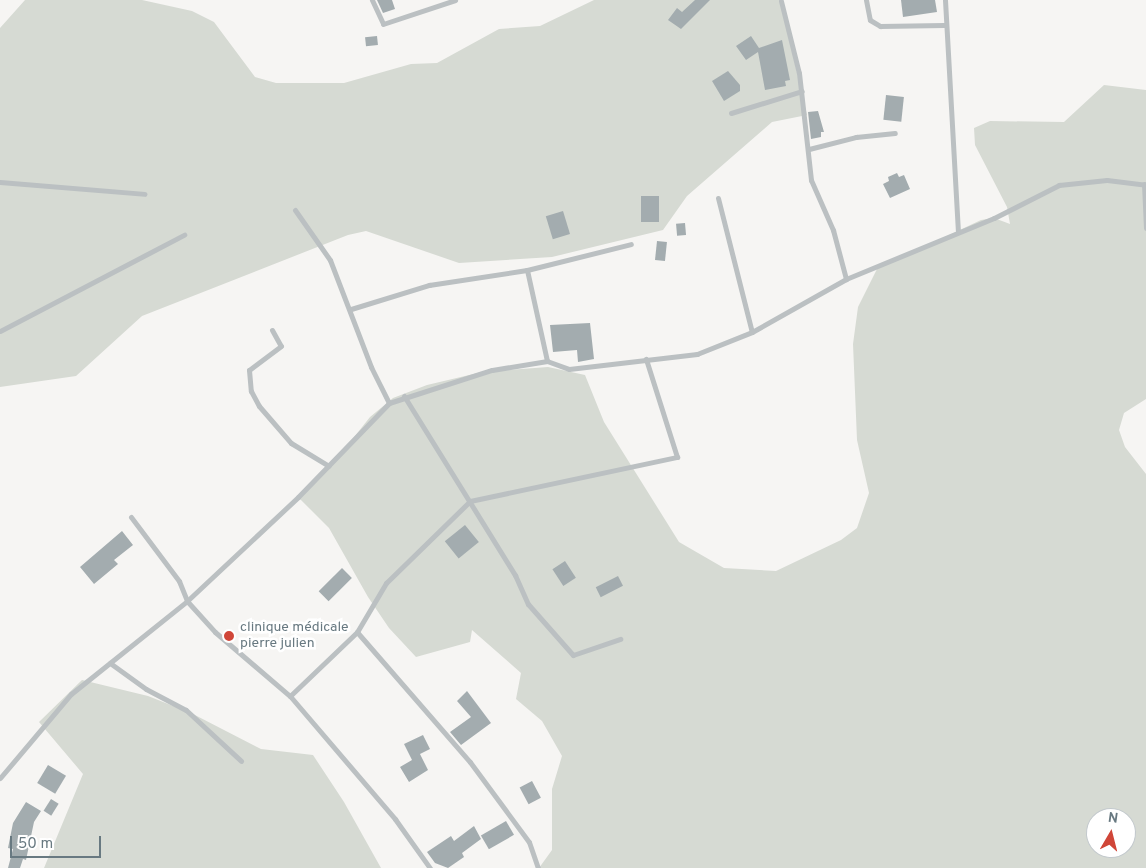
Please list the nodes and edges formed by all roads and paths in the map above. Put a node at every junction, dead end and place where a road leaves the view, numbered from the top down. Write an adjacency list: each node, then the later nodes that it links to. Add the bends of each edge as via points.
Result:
1 (372, 0): 2 (street, via 383,24)
2 (455, 0)
3 (866, 0): 6 (street, via 870,20 880,26)
4 (945, 0): 6 (street)
5 (781, 1): 7 (street)
6 (944, 25): 17 (street)
7 (802, 91): 8 (street); 10 (street)
8 (731, 113)
9 (895, 133): 10 (street, via 856,137)
10 (808, 149): 21 (street, via 811,180 823,204)
11 (0, 182): 13 (street)
12 (1145, 184): 16 (street); 17 (street, via 1106,180 1059,185 994,218)
13 (145, 194)
14 (718, 198): 25 (street)
15 (295, 210): 22 (street, via 330,260)
16 (1146, 228)
17 (958, 231): 21 (street, via 877,269)
18 (184, 235): 24 (street)
19 (631, 244): 20 (street)
20 (527, 270): 22 (street, via 429,285); 27 (street)
21 (846, 279): 25 (street)
22 (351, 309): 29 (street, via 371,367)
23 (272, 330): 30 (street, via 281,346 249,370 251,391 259,406 291,443)
24 (0, 331)
25 (752, 332): 26 (street, via 697,354)
26 (646, 359): 27 (street, via 569,369); 31 (street, via 677,457)
27 (547, 361): 28 (street, via 492,370)
28 (404, 396): 29 (street); 31 (street)
29 (389, 403): 30 (street)
30 (329, 466): 33 (street)
31 (470, 501): 34 (street, via 386,583); 35 (street, via 515,575 528,604 573,656)
32 (131, 517): 33 (street, via 178,581)
33 (187, 602): 36 (street); 37 (street, via 215,632)
34 (357, 632): 37 (street); 41 (street, via 470,762 529,842)
35 (620, 639)
36 (110, 663): 38 (street, via 146,689 186,710); 39 (street, via 71,694)
37 (290, 696): 40 (street, via 395,819)
38 (241, 761)
39 (0, 778)
40 (430, 868)
41 (538, 868)

